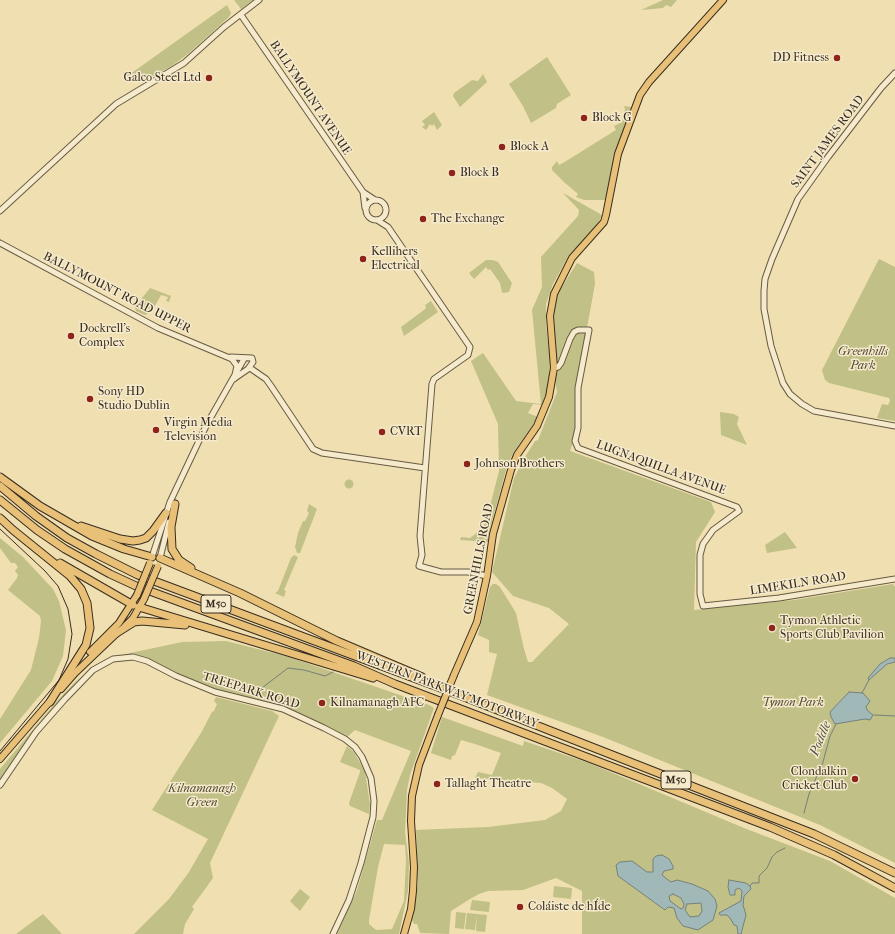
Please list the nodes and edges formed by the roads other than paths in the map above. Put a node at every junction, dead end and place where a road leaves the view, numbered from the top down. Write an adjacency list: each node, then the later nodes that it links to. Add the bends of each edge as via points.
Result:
1 (259, 0): 3 (street)
2 (723, 0): 16 (main road, GREENHILLS ROAD, via 640,95 618,154 604,222 572,258 551,300)
3 (241, 15): 5 (street, BALLYMOUNT AVENUE); 8 (street, via 184,63 116,104)
4 (895, 73): 18 (street, SAINT JAMES ROAD, via 798,199 772,259 764,292 764,309 771,346 783,383 790,394 814,411)
5 (363, 192): 6 (street, BALLYMOUNT AVENUE); 7 (street, BALLYMOUNT AVENUE)
6 (375, 200): 7 (street, via 369,202); 9 (street, via 384,204)
7 (365, 208): 10 (street, via 368,217)
8 (0, 211)
9 (386, 213): 10 (street); 11 (street)
10 (377, 220): 11 (street)
11 (388, 227): 19 (street, via 470,347 468,356 434,379 432,384)
12 (0, 243): 13 (street, BALLYMOUNT ROAD UPPER, via 158,328)
13 (227, 357): 14 (street, BALLYMOUNT ROAD UPPER); 17 (street, via 237,363)
14 (244, 359): 15 (street, via 252,358); 17 (street)
15 (250, 368): 17 (street); 19 (street, via 266,379 313,449 322,453)
16 (554, 368): 29 (main road, GREENHILLS ROAD, via 546,408 538,426 517,455 508,479 493,534); 33 (street, LUGNAQUILLA AVENUE, via 561,363 574,332 589,330 578,388 578,448 737,507 739,511 713,530 703,544 700,555 700,594)
17 (234, 379): 22 (street, via 214,409)
18 (895, 426)
19 (425, 468): 29 (street, via 420,536 422,555 419,566 441,572 468,572)
20 (0, 477): 27 (highway, M50)
21 (0, 486): 38 (highway, WESTERN PARKWAY MOTORWAY / M50, via 67,538 138,575)
22 (178, 486): 24 (street); 25 (street)
23 (0, 500): 37 (highway, WESTERN PARKWAY MOTORWAY / M50, via 65,549 116,577 354,666)
24 (175, 504): 28 (street); 31 (highway, M50, via 170,537 175,555 179,560)
25 (166, 513): 27 (highway, M50, via 146,538 133,541); 28 (street)
26 (0, 517): 32 (highway, M50, via 48,555); 39 (highway, M50, via 70,576 77,583 87,603 90,628 86,645)
27 (66, 521): 28 (highway, M50, via 105,542)
28 (154, 559): 31 (highway, M50); 32 (main road, bridge, via 137,595); 32 (main road, bridge, via 158,566 144,600)
29 (486, 576): 45 (main road, GREENHILLS ROAD, bridge, via 477,622 419,765 412,796 413,891)
30 (895, 579): 33 (street, LIMEKILN ROAD, via 779,598)
31 (221, 584): 38 (highway, M50, via 337,641)
32 (136, 606): 34 (main road, via 133,618); 35 (highway, M50); 36 (main road, via 81,662)
33 (703, 606)
34 (115, 634): 35 (highway, M50, via 134,622 142,621 183,625); 36 (main road)
35 (228, 634): 37 (highway, M50)
36 (75, 673): 39 (main road)
37 (395, 684): 43 (highway, WESTERN PARKWAY MOTORWAY / M50, via 770,827 834,855)
38 (454, 693): 42 (highway, WESTERN PARKWAY MOTORWAY / M50, via 814,834)
39 (50, 702): 40 (main road)
40 (0, 759)
41 (0, 785): 44 (street, TREEPARK ROAD, via 36,732 65,699 93,670 112,659 133,657 147,661 215,692 281,709 324,728 345,739 362,757 371,778 374,801 373,817 362,863)
42 (895, 873)
43 (895, 888)
44 (333, 934)
45 (404, 934)

